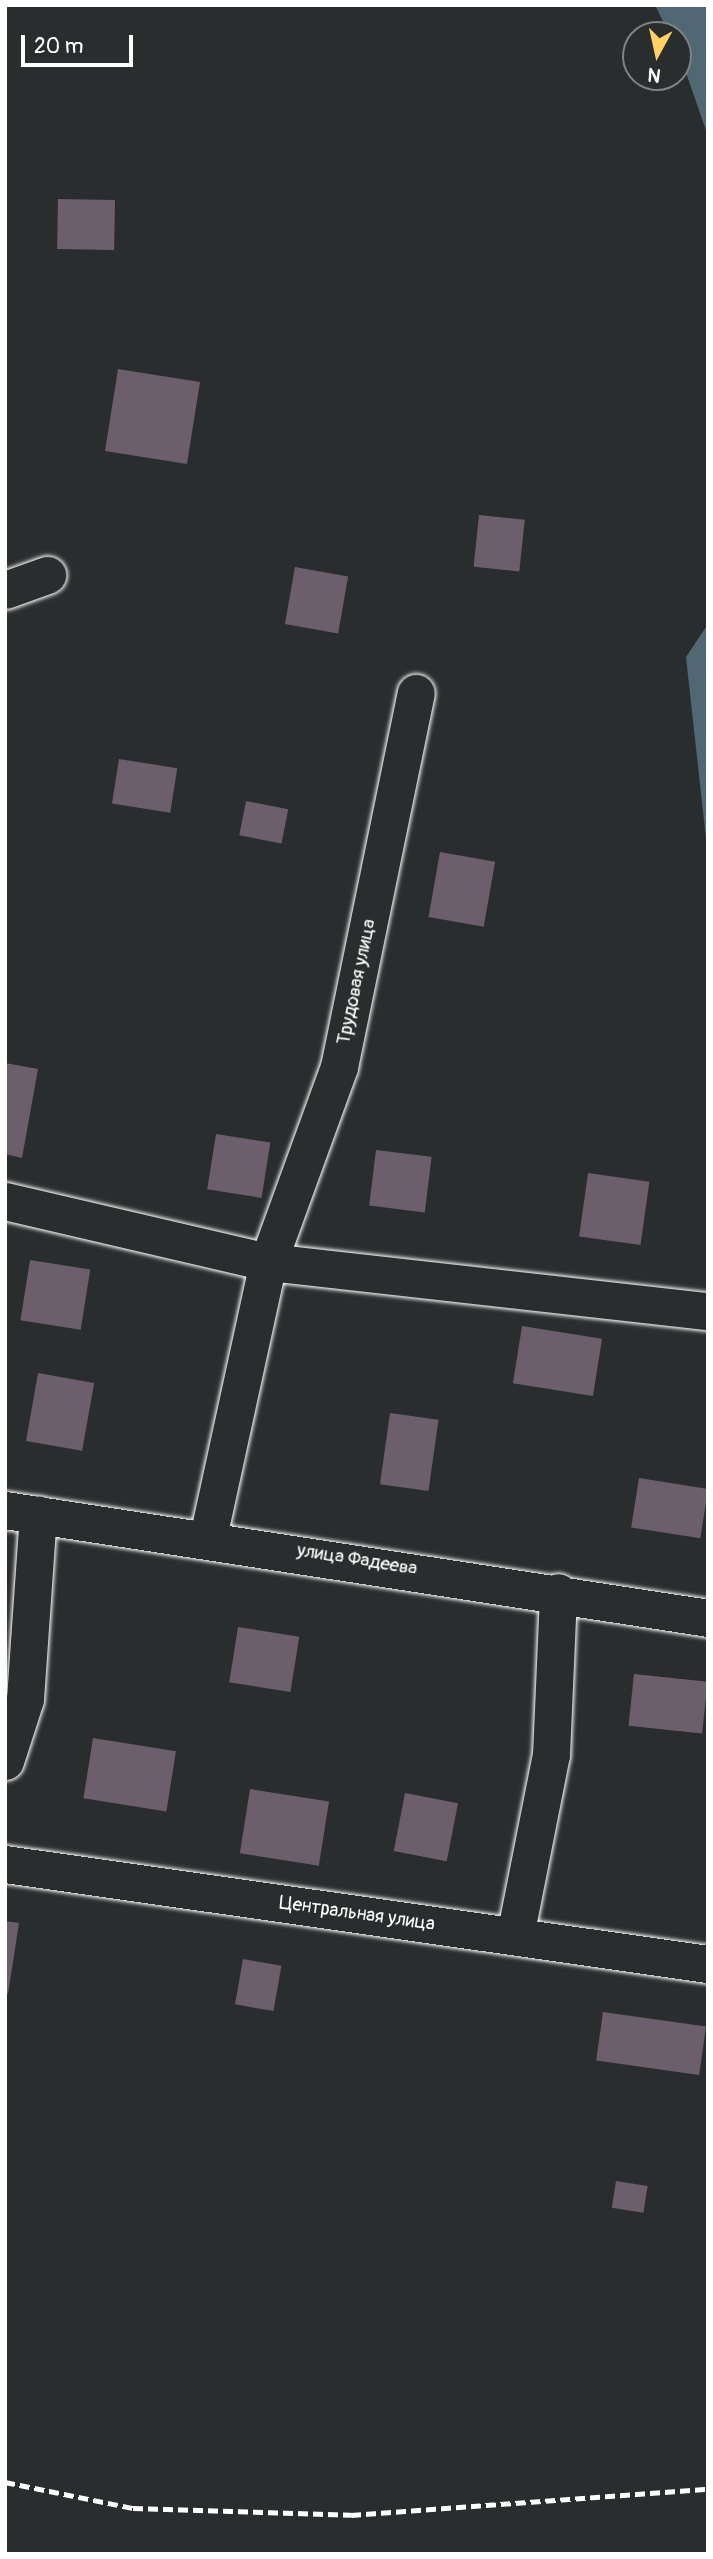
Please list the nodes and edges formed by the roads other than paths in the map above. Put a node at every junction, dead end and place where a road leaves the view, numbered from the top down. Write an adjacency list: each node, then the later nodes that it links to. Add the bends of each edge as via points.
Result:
1 (47, 575): 2 (street)
2 (5, 590)
3 (416, 694): 5 (street, Трудовая улица, via 339,1067)
4 (5, 1201): 5 (street)
5 (268, 1262): 6 (street); 8 (street, Трудовая улица)
6 (708, 1311)
7 (22, 1512): 8 (street, улица Фадеева); 11 (street, via 25,1699)
8 (208, 1537): 9 (street, улица Фадеева)
9 (558, 1591): 10 (street, улица Фадеева); 13 (street, via 551,1755)
10 (708, 1618)
11 (5, 1762)
12 (5, 1864): 13 (street, Центральная улица)
13 (515, 1936): 14 (street, Центральная улица)
14 (708, 1964)

